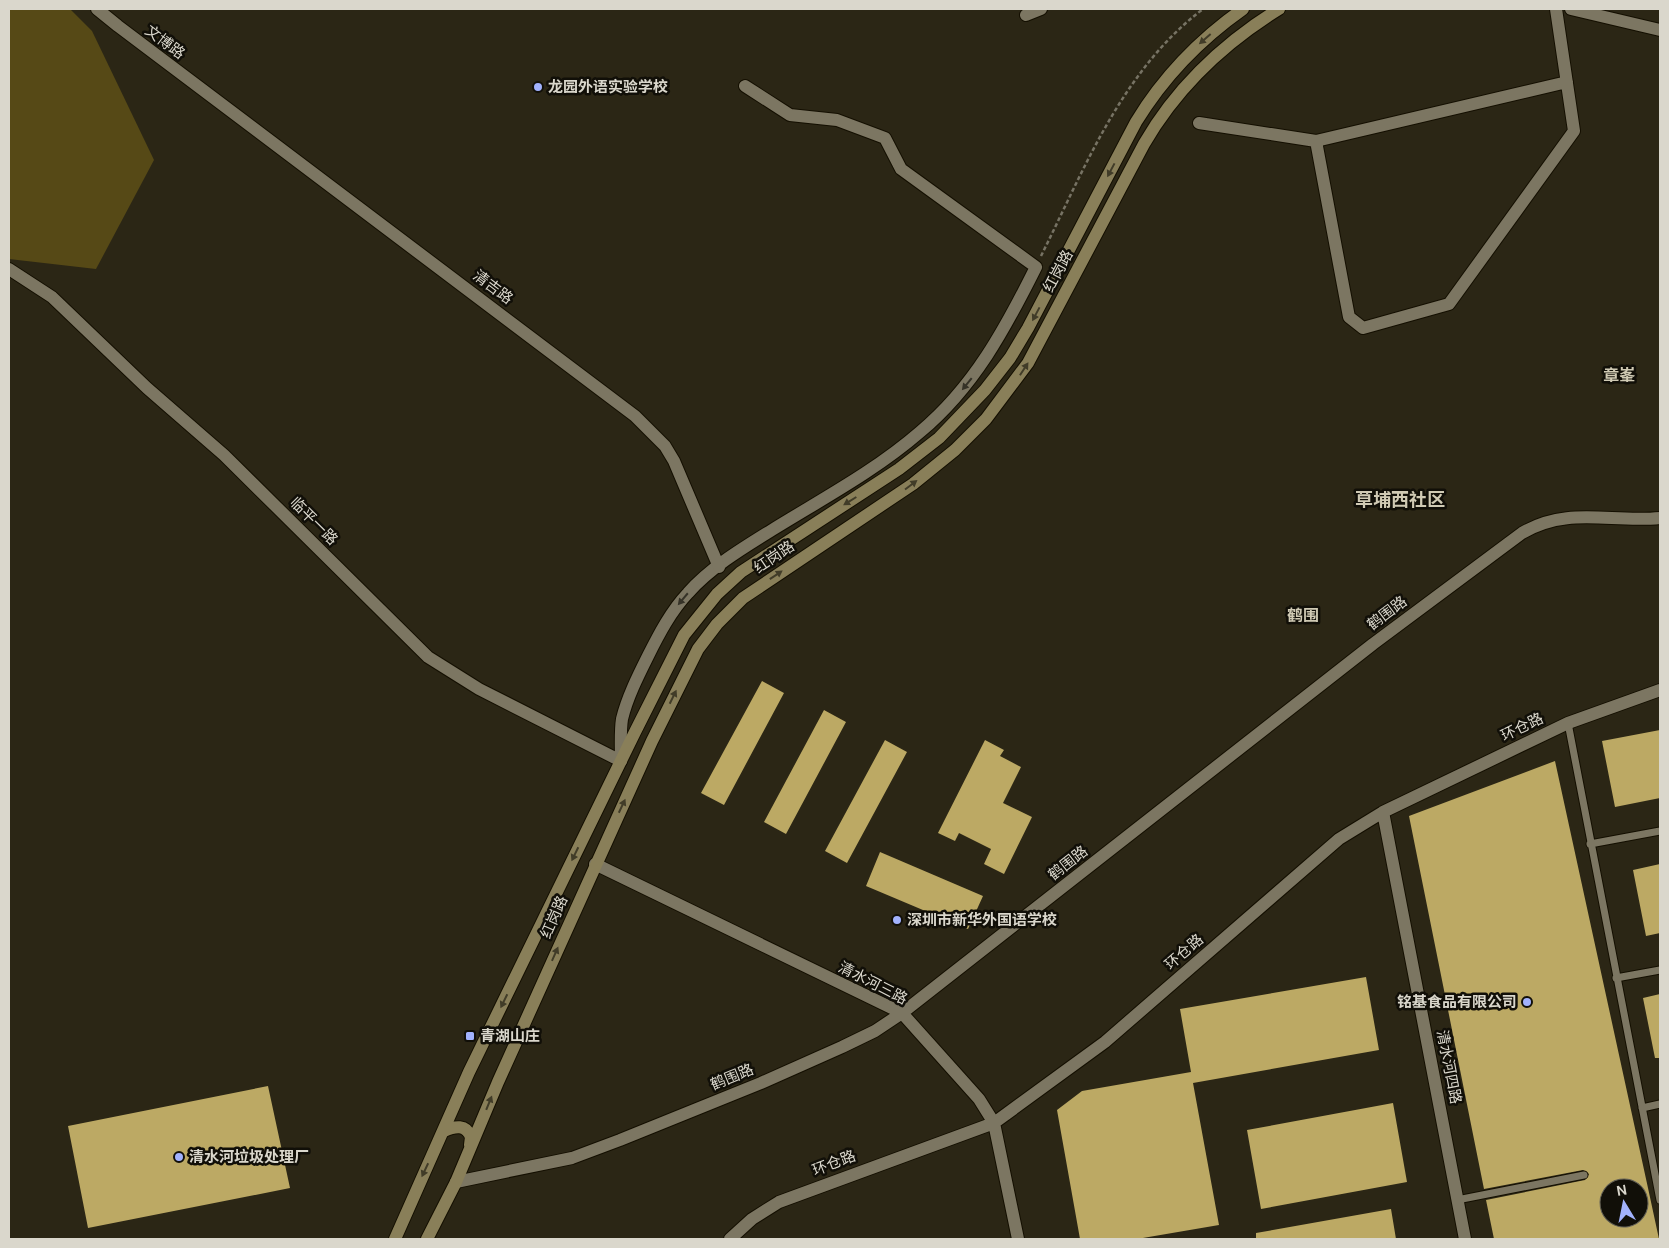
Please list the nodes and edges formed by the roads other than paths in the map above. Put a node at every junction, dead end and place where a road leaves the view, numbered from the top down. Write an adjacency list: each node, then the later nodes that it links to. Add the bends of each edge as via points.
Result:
1 (98, 9): 9 (street, 文博路)
2 (1041, 9): 7 (street)
3 (1243, 9): 19 (main road, 红岗路, one-way to 19, via 1187,55 1149,102 1028,328 985,390 939,438 899,469 758,559 717,594 676,648)
4 (1279, 9): 23 (main road, 红岗路, one-way to 4, via 683,675 717,624 758,587 913,484 981,424 1028,363 1144,144 1167,108 1212,59)
5 (1556, 9): 10 (street)
6 (1571, 9): 8 (street)
7 (1026, 15)
8 (1660, 30)
9 (190, 81): 16 (street, 清吉路, via 635,416 665,446 674,461)
10 (1567, 82): 13 (street); 13 (street, via 1574,131 1449,304 1363,328 1349,317)
11 (745, 86): 16 (street, one-way to 16, via 790,115 837,120 885,138 901,169 1036,267 986,359 938,416 871,469)
12 (1199, 123): 13 (street)
13 (1316, 141)
14 (9, 269): 19 (street, 临平一路, via 52,297 146,388 224,454 428,657 479,690)
15 (1660, 518): 26 (street, 鹤围路, via 1567,517 1539,523 1522,533 1365,650)
16 (719, 566): 19 (street, one-way to 19, via 689,591 669,616 653,646 622,720)
17 (1660, 690): 18 (street, 环仓路)
18 (1568, 723): 20 (street, 环仓路); 22 (lane)
19 (621, 761): 30 (main road, 红岗路, one-way to 30)
20 (1383, 812): 29 (street, 环仓路, via 1339,839 1105,1042); 34 (street, 清水河四路)
21 (1660, 831): 22 (lane)
22 (1590, 844): 25 (lane)
23 (595, 864): 26 (street, 清水河三路); 31 (main road, 红岗路, one-way to 23)
24 (1660, 970): 25 (lane)
25 (1616, 978): 28 (lane)
26 (902, 1013): 29 (street, 清水河三路, via 979,1099); 33 (street, 鹤围路, via 842,1047 620,1140 572,1158)
27 (1660, 1104): 28 (lane)
28 (1642, 1108): 35 (lane)
29 (994, 1123): 38 (street, 环仓路, via 779,1202 752,1219); 39 (street, 清水河三路)
30 (444, 1131): 31 (main road, via 458,1126 464,1128 471,1137); 36 (main road, 红岗路, one-way to 36)
31 (470, 1148): 33 (main road, 红岗路)
32 (1584, 1175): 34 (lane)
33 (456, 1182): 37 (main road, 红岗路)
34 (1458, 1200): 40 (street, 清水河四路)
35 (1660, 1200)
36 (395, 1239)
37 (427, 1239)
38 (730, 1239)
39 (1018, 1239)
40 (1466, 1239)

